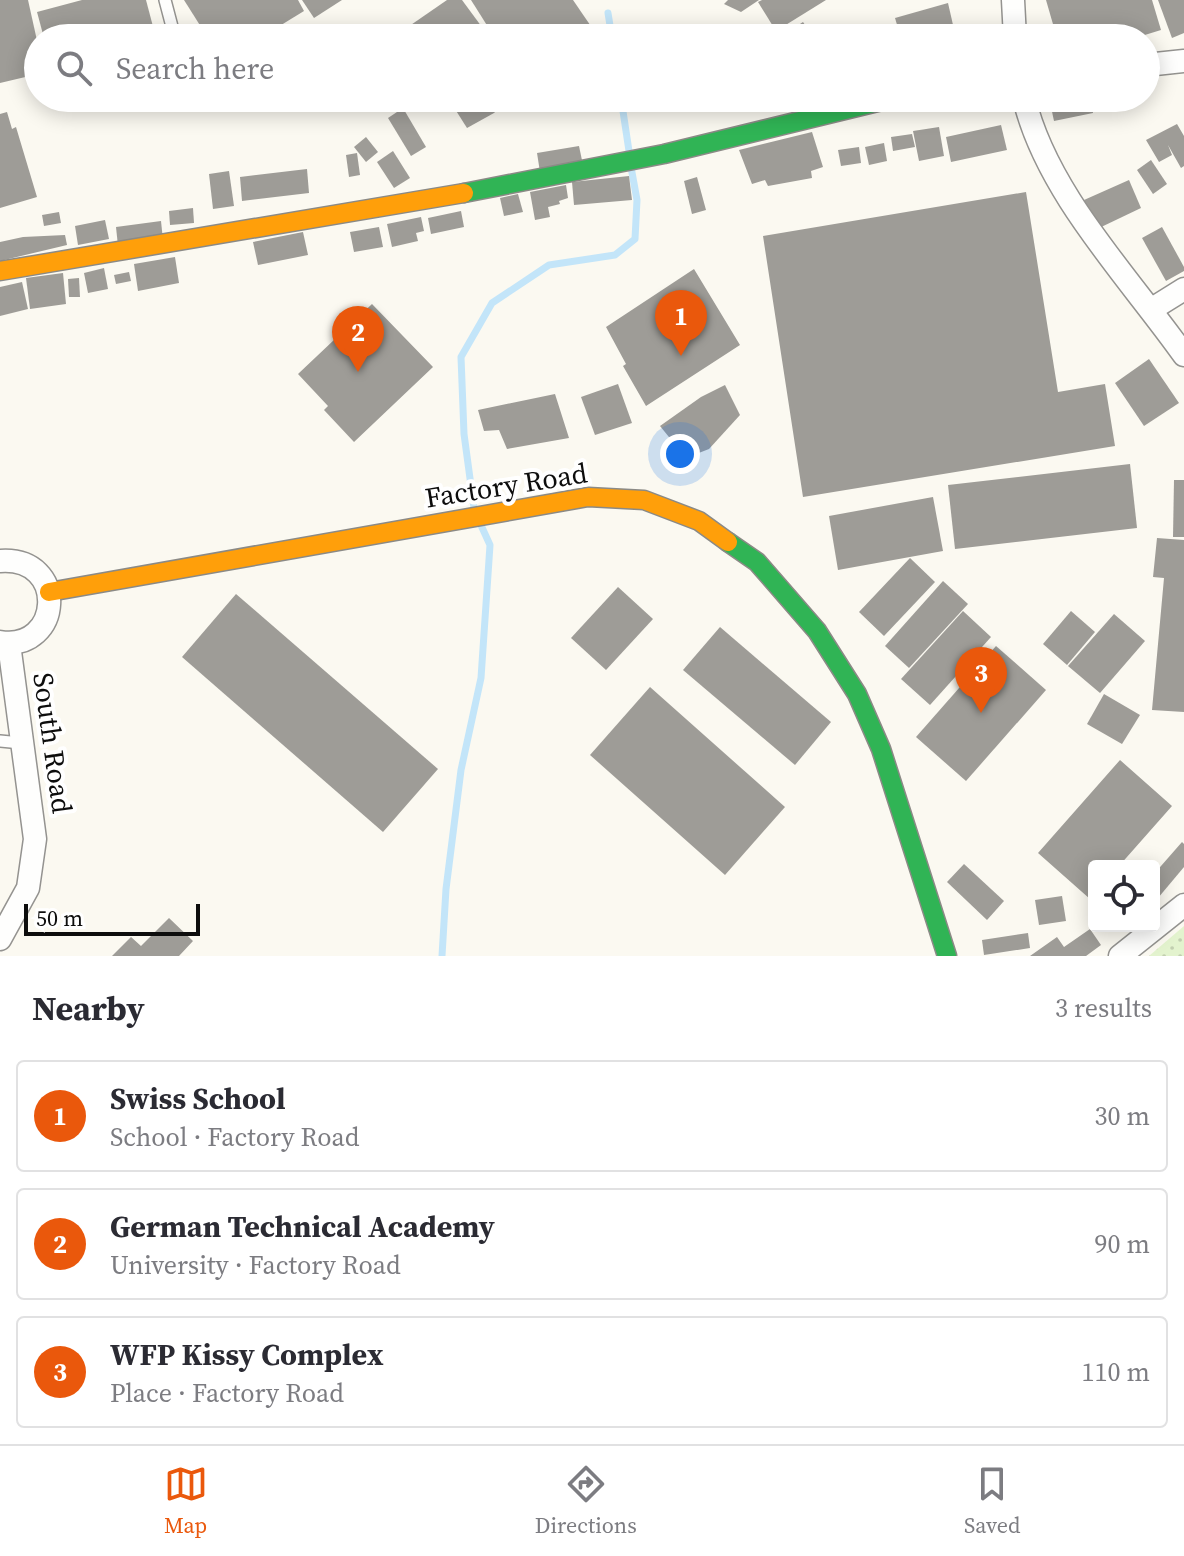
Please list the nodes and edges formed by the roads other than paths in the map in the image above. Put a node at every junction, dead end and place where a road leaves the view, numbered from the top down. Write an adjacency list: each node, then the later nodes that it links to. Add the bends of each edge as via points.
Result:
1 (165, 0): 3 (lane)
2 (1013, 0): 4 (street)
3 (171, 24)
4 (1014, 24)
5 (1184, 61): 6 (street)
6 (1160, 64)
7 (827, 112): 9 (street, via 667,153 430,201)
8 (1027, 112): 11 (street, via 1055,176)
9 (0, 271)
10 (1184, 289): 11 (street)
11 (1152, 309): 12 (street)
12 (1184, 355)
13 (0, 561): 14 (street, via 32,567)
14 (49, 592): 15 (street, via 41,627 32,636); 19 (street, Factory Road, via 588,497 644,500 699,521 757,562 817,631 857,694 881,749)
15 (5, 643): 16 (street, South Road)
16 (11, 742): 18 (street, South Road, via 35,839 28,888)
17 (1184, 905): 20 (street)
18 (0, 939)
19 (947, 956)
20 (1120, 956)

